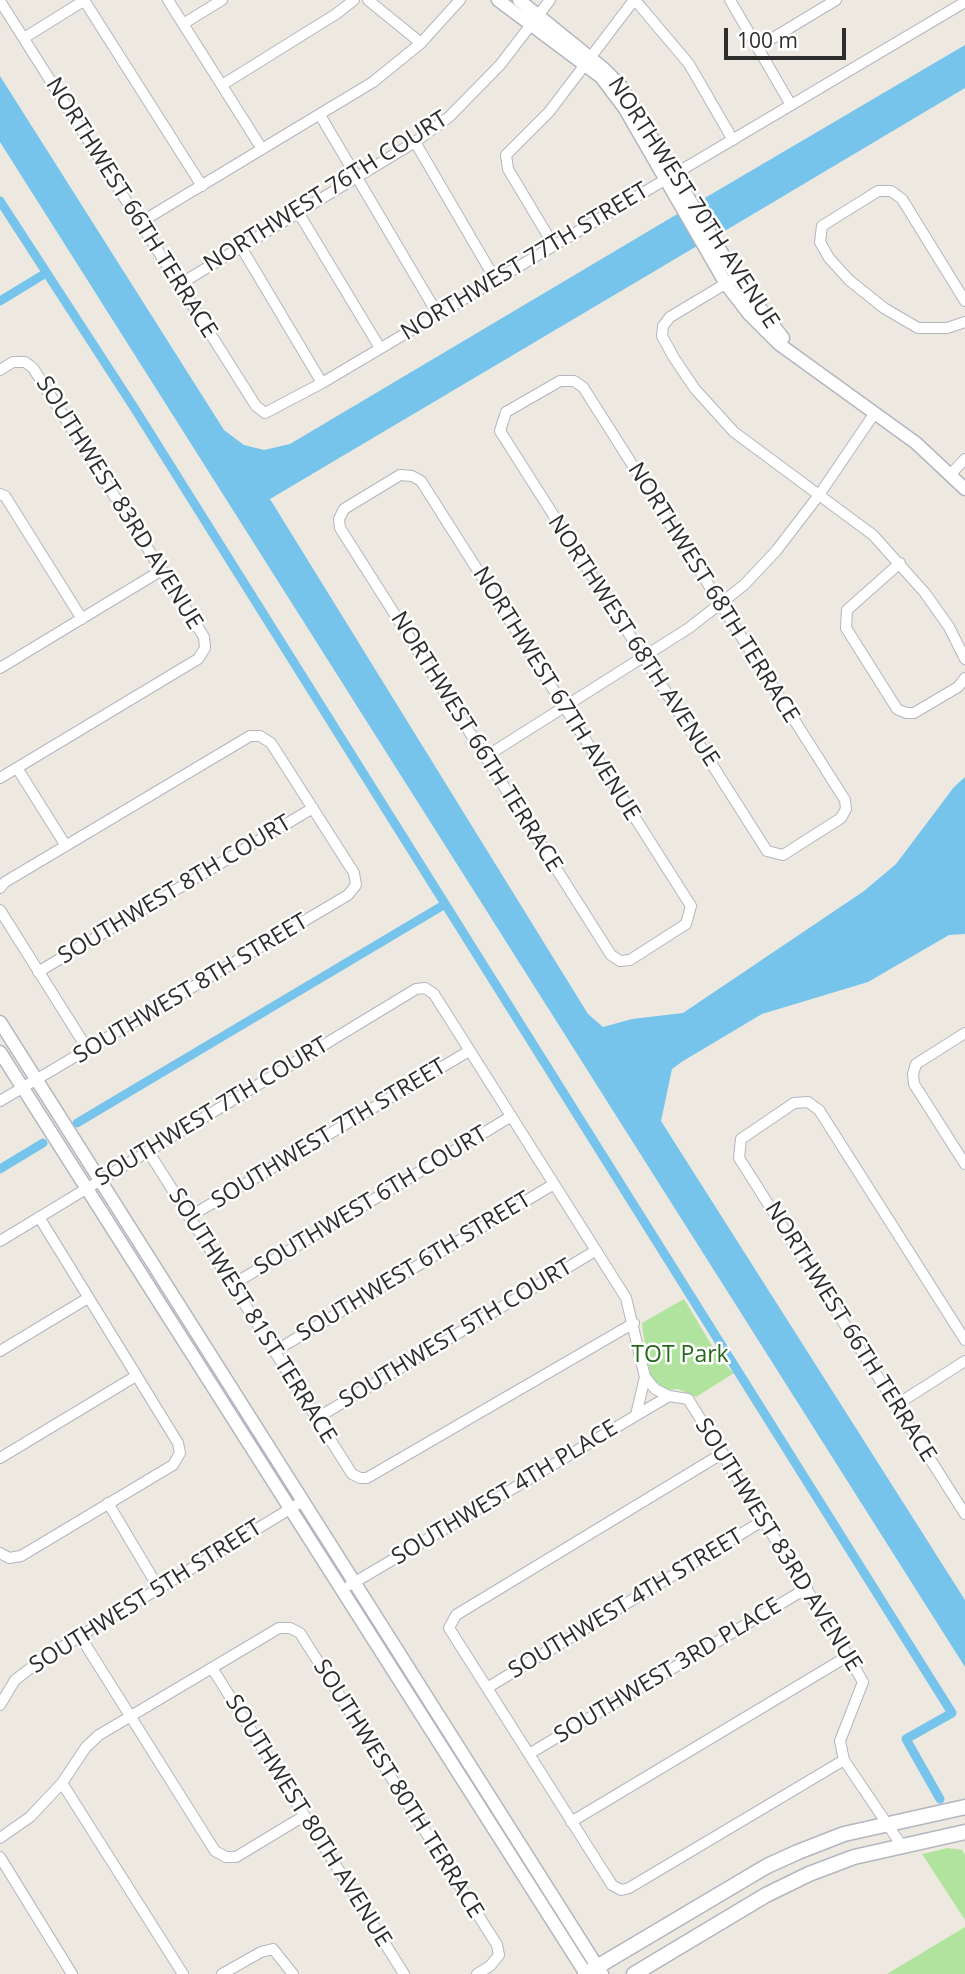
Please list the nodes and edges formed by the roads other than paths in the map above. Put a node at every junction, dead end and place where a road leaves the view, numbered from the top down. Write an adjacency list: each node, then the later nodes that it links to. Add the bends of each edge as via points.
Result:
1 (84, 0): 18 (street); 30 (street)
2 (168, 0): 17 (street)
3 (222, 0): 17 (street)
4 (354, 0): 22 (street)
5 (368, 0): 19 (street)
6 (460, 0): 19 (street)
7 (498, 0): 16 (street, NORTHWEST 70TH AVENUE)
8 (519, 0): 16 (street, NORTHWEST 70TH AVENUE)
9 (550, 0): 16 (street, NORTHWEST 76TH COURT)
10 (634, 0): 21 (street); 25 (street, via 690,64)
11 (730, 0): 20 (street)
12 (836, 0): 15 (street)
13 (0, 1): 18 (street, NORTHWEST 66TH TERRACE)
14 (965, 2): 23 (street, NORTHWEST 77TH STREET)
15 (821, 4): 20 (street)
16 (536, 20): 21 (street, NORTHWEST 70TH AVENUE); 26 (street, NORTHWEST 76TH COURT, via 478,91)
17 (183, 24): 22 (street)
18 (24, 38): 32 (street, NORTHWEST 66TH TERRACE)
19 (421, 43): 24 (street, via 373,82)
20 (758, 47): 23 (street)
21 (588, 61): 29 (street, NORTHWEST 70TH AVENUE); 33 (street, via 550,112 506,155 505,162)
22 (222, 85): 27 (street)
23 (790, 105): 25 (street, NORTHWEST 77TH STREET)
24 (320, 115): 27 (street); 28 (street)
25 (733, 139): 29 (street, NORTHWEST 77TH STREET)
26 (415, 142): 28 (street, NORTHWEST 76TH COURT); 35 (street)
27 (262, 149): 30 (street)
28 (356, 177): 31 (street, NORTHWEST 76TH COURT); 39 (street)
29 (669, 177): 33 (street, NORTHWEST 77TH STREET); 36 (street, NORTHWEST 70TH AVENUE)
30 (202, 186): 32 (street)
31 (299, 212): 34 (street, NORTHWEST 76TH COURT); 41 (street)
32 (141, 222): 37 (street, NORTHWEST 66TH TERRACE)
33 (554, 246): 35 (street, NORTHWEST 77TH STREET)
34 (241, 247): 37 (street, NORTHWEST 76TH COURT); 44 (street)
35 (495, 279): 39 (street, NORTHWEST 77TH STREET)
36 (732, 281): 46 (street, NORTHWEST 70TH AVENUE, via 749,314 798,358); 52 (street, via 670,317 662,336 712,410 734,432)
37 (180, 284): 45 (street, NORTHWEST 66TH TERRACE, via 256,406)
38 (965, 302): 40 (street, via 902,199 891,191 878,191 822,226 820,242 830,258 849,280 903,321 932,329)
39 (437, 313): 41 (street, NORTHWEST 77TH STREET)
40 (965, 321)
41 (380, 348): 44 (street, NORTHWEST 77TH STREET)
42 (0, 370): 54 (street, SOUTHWEST 83RD AVENUE, via 13,362 33,368)
43 (574, 381): 55 (street, NORTHWEST 68TH TERRACE, via 583,387); 57 (street, NORTHWEST 68TH AVENUE, via 560,382 506,412 500,431)
44 (322, 383): 45 (street, NORTHWEST 77TH STREET)
45 (265, 413)
46 (874, 414): 48 (street, NORTHWEST 70TH AVENUE); 52 (street)
47 (965, 459): 48 (street)
48 (951, 474): 50 (street, NORTHWEST 70TH AVENUE)
49 (412, 476): 61 (street, NORTHWEST 67TH AVENUE, via 421,481); 62 (street, NORTHWEST 66TH TERRACE, via 400,475 344,509 340,528)
50 (965, 489)
51 (0, 494): 56 (street)
52 (819, 495): 53 (street, via 873,535); 55 (street, via 776,551)
53 (900, 563): 58 (street, via 948,627); 60 (street, via 847,610 846,628 897,709 906,713 947,694)
54 (162, 570): 56 (street); 63 (street, SOUTHWEST 83RD AVENUE, via 204,637 205,648 198,659)
55 (721, 605): 57 (street); 67 (street, NORTHWEST 68TH TERRACE, via 845,800 841,818 783,855)
56 (82, 619): 59 (street)
57 (643, 658): 61 (street); 67 (street, NORTHWEST 68TH AVENUE, via 767,851)
58 (965, 659)
59 (0, 668)
60 (965, 678)
61 (564, 708): 62 (street); 70 (street, NORTHWEST 67TH AVENUE, via 691,906 686,924 630,960)
62 (485, 757): 70 (street, NORTHWEST 66TH TERRACE, via 611,955)
63 (17, 768): 64 (street); 66 (street)
64 (0, 778)
65 (313, 808): 66 (street, via 271,743 250,736); 71 (street, SOUTHWEST 8TH COURT); 74 (street, SOUTHWEST 8TH STREET, via 354,873 356,885 348,895)
66 (65, 846): 68 (street)
67 (774, 855)
68 (0, 888)
69 (0, 910): 71 (street)
70 (620, 961)
71 (38, 972): 74 (street)
72 (0, 1022): 77 (street)
73 (965, 1033): 82 (street, via 916,1064 913,1074 914,1084)
74 (88, 1050): 77 (street, SOUTHWEST 8TH STREET)
75 (469, 1051): 80 (street); 81 (street, SOUTHWEST 7TH COURT, via 434,994 416,989); 87 (street, SOUTHWEST 7TH STREET)
76 (0, 1052): 78 (street)
77 (37, 1081): 78 (street, SOUTHWEST 8TH STREET); 83 (street)
78 (23, 1088): 79 (street, SOUTHWEST 8TH STREET); 85 (street)
79 (0, 1101)
80 (510, 1117): 84 (street); 90 (street, SOUTHWEST 6TH COURT)
81 (148, 1151): 83 (street, SOUTHWEST 7TH COURT); 87 (street, SOUTHWEST 81ST TERRACE)
82 (965, 1164)
83 (100, 1180): 85 (street, SOUTHWEST 7TH COURT); 105 (street)
84 (554, 1184): 89 (street); 95 (street, SOUTHWEST 6TH STREET)
85 (86, 1188): 86 (street, SOUTHWEST 7TH COURT); 107 (street)
86 (39, 1217): 88 (street, SOUTHWEST 7TH COURT); 91 (street)
87 (189, 1217): 90 (street, SOUTHWEST 81ST TERRACE)
88 (0, 1241)
89 (595, 1251): 92 (street, via 626,1298); 102 (street, SOUTHWEST 5TH COURT)
90 (232, 1285): 95 (street, SOUTHWEST 81ST TERRACE)
91 (88, 1298): 94 (street); 97 (street)
92 (634, 1323): 98 (street); 102 (street, SOUTHWEST 81ST TERRACE, via 367,1478 352,1474)
93 (965, 1340): 100 (street, NORTHWEST 66TH TERRACE, via 819,1110 808,1102 794,1103 741,1139 739,1158)
94 (0, 1351)
95 (275, 1351): 102 (street, SOUTHWEST 81ST TERRACE)
96 (965, 1361): 100 (street)
97 (136, 1376): 104 (street); 106 (street, via 180,1453 173,1465)
98 (645, 1377): 99 (street, SOUTHWEST 83RD AVENUE); 101 (street)
99 (669, 1396): 101 (street, SOUTHWEST 4TH PLACE); 103 (street, SOUTHWEST 83RD AVENUE, via 688,1399)
100 (896, 1405): 108 (street, NORTHWEST 66TH TERRACE)
101 (636, 1415): 111 (street, SOUTHWEST 4TH PLACE)
102 (317, 1418)
103 (723, 1453): 109 (street, SOUTHWEST 83RD AVENUE); 118 (street, via 450,1621 449,1628)
104 (0, 1458)
105 (303, 1501): 107 (street, SOUTHWEST 5TH STREET); 111 (street)
106 (108, 1503): 110 (street, via 21,1556); 112 (street)
107 (290, 1509): 112 (street, SOUTHWEST 5TH STREET); 114 (street)
108 (965, 1514)
109 (764, 1520): 113 (street, SOUTHWEST 83RD AVENUE); 118 (street, SOUTHWEST 4TH STREET)
110 (5, 1556)
111 (354, 1582): 114 (street, SOUTHWEST 4TH PLACE); 132 (street)
112 (158, 1587): 115 (street, SOUTHWEST 5TH STREET)
113 (807, 1588): 116 (street, SOUTHWEST 83RD AVENUE); 121 (street, SOUTHWEST 3RD PLACE)
114 (341, 1590): 132 (street)
115 (79, 1636): 119 (street, SOUTHWEST 5TH STREET, via 15,1680); 120 (street)
116 (848, 1656): 122 (street, SOUTHWEST 83RD AVENUE, via 863,1682 840,1741); 126 (street)
117 (212, 1668): 120 (street); 125 (street, SOUTHWEST 80TH AVENUE); 138 (street, SOUTHWEST 80TH TERRACE, via 279,1628 300,1633 497,1945 499,1955)
118 (487, 1688): 121 (street)
119 (0, 1705)
120 (131, 1716): 123 (street, via 86,1747); 125 (street, via 215,1851 236,1857)
121 (529, 1755): 126 (street)
122 (844, 1760): 126 (street, via 621,1890 612,1885); 127 (street)
123 (62, 1783): 129 (street, via 30,1817); 134 (street)
124 (965, 1807): 127 (main road)
125 (304, 1816): 137 (street, SOUTHWEST 80TH AVENUE)
126 (571, 1822)
127 (886, 1824): 130 (street); 132 (main road, via 844,1834 767,1866)
128 (965, 1832): 130 (main road)
129 (0, 1838)
130 (902, 1846): 139 (main road, via 854,1857 779,1888)
131 (0, 1857): 133 (street)
132 (592, 1972)
133 (72, 1974)
134 (183, 1974)
135 (222, 1974): 136 (street, via 273,1949)
136 (293, 1974)
137 (404, 1974)
138 (477, 1974)
139 (634, 1974)

